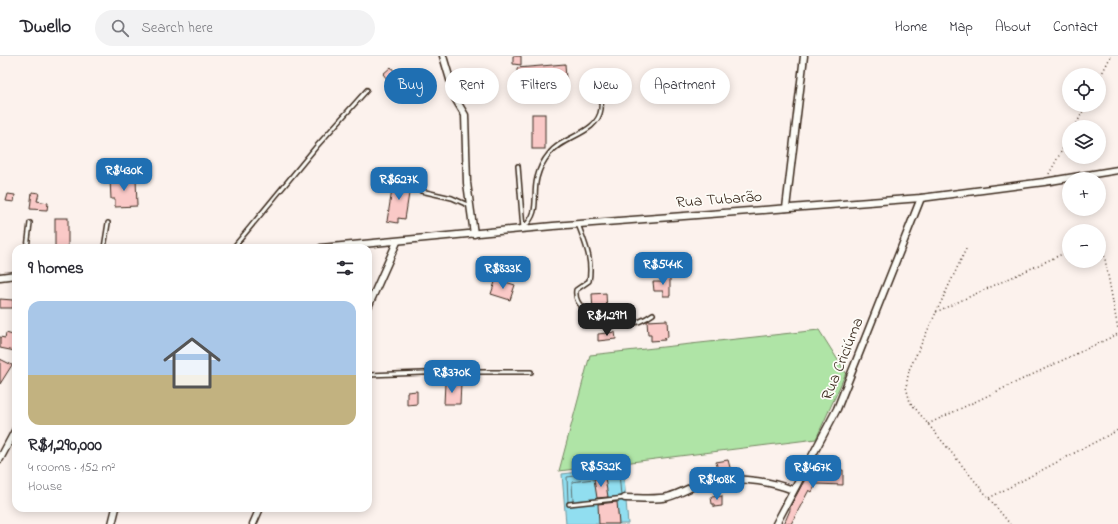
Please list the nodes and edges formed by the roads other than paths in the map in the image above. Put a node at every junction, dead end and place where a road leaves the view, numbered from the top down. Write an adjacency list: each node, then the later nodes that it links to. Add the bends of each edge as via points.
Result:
1 (443, 56): 9 (street, via 456,100 465,115)
2 (804, 56): 10 (street)
3 (367, 90): 19 (lane)
4 (601, 104): 14 (lane, via 599,117 587,128 554,148 548,156 537,178 535,211)
5 (518, 166): 14 (lane)
6 (1118, 170): 8 (street, Rua Tubarão)
7 (421, 191): 9 (lane, via 452,198)
8 (921, 198): 10 (street, Rua Tubarão); 29 (street, Rua Criciúma, via 837,409)
9 (470, 206): 15 (street)
10 (786, 208): 13 (street, Rua Tubarão)
11 (30, 223): 17 (lane)
12 (108, 223): 18 (lane)
13 (578, 224): 14 (street, Rua Tubarão); 24 (lane, via 590,256 591,266 589,281 576,290 578,303 596,320 606,324 636,324)
14 (523, 229): 15 (street, Rua Tubarão)
15 (474, 234): 16 (street, Rua Tubarão)
16 (397, 242): 20 (street, Rua Tubarão); 23 (street)
17 (27, 244)
18 (105, 244)
19 (236, 244)
20 (372, 244)
21 (12, 276): 22 (street)
22 (0, 277)
23 (372, 298)
24 (653, 314)
25 (531, 372): 26 (lane)
26 (372, 375)
27 (12, 436): 28 (street)
28 (0, 459)
29 (793, 490): 30 (street, via 766,483 714,481 667,497); 36 (street, Rua Criciúma)
30 (625, 498): 31 (lane)
31 (569, 504)
32 (115, 512): 34 (street)
33 (258, 512): 35 (street)
34 (112, 524)
35 (253, 524)
36 (776, 524)

